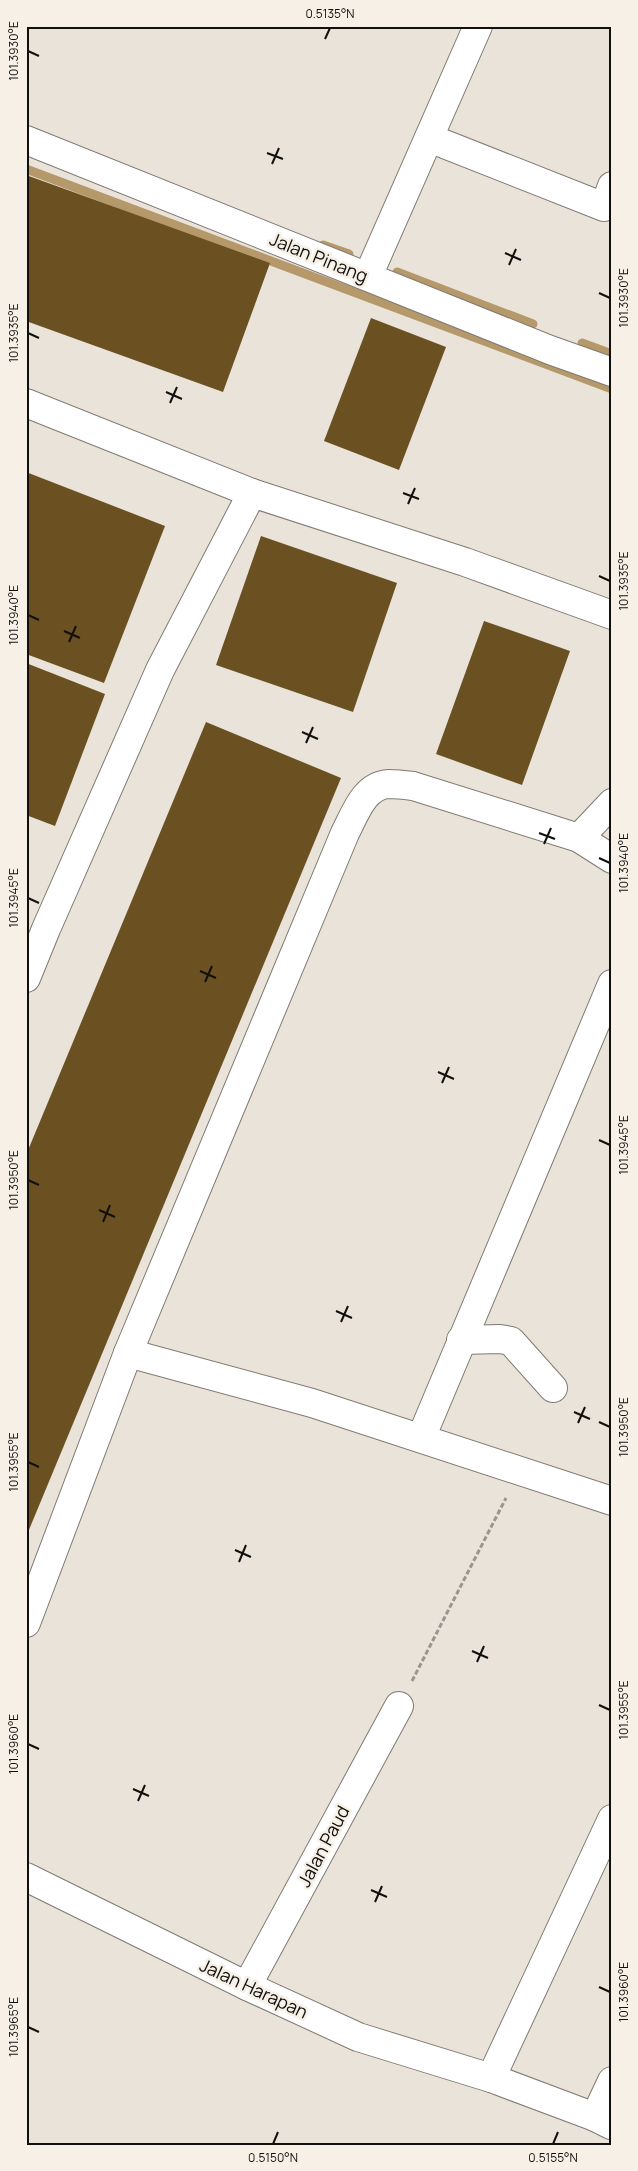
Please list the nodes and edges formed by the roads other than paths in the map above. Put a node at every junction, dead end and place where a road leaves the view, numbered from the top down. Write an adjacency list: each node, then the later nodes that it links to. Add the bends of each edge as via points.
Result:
1 (478, 26): 2 (street)
2 (429, 138): 4 (street); 5 (street)
3 (26, 140): 5 (street, Jalan Pinang)
4 (609, 201)
5 (368, 276): 6 (street, Jalan Pinang)
6 (612, 372)
7 (26, 403): 8 (street)
8 (252, 493): 9 (street, via 465,562); 13 (street, via 160,670)
9 (612, 615)
10 (612, 803): 11 (street)
11 (579, 838): 12 (street); 17 (street, via 412,786 388,784 371,789 345,833)
12 (612, 859)
13 (36, 924): 14 (street)
14 (26, 978)
15 (612, 984): 16 (street)
16 (461, 1340): 18 (street, via 500,1339 510,1342); 19 (street)
17 (128, 1353): 19 (street); 21 (street)
18 (553, 1388)
19 (421, 1438): 20 (street)
20 (612, 1501)
21 (26, 1623)
22 (399, 1706): 25 (street, Jalan Paud)
23 (612, 1819): 26 (street)
24 (26, 1877): 25 (street, Jalan Harapan)
25 (247, 1986): 26 (street, Jalan Harapan, via 358,2037)
26 (491, 2078): 28 (street, Jalan Harapan)
27 (612, 2081): 28 (street)
28 (603, 2122)

